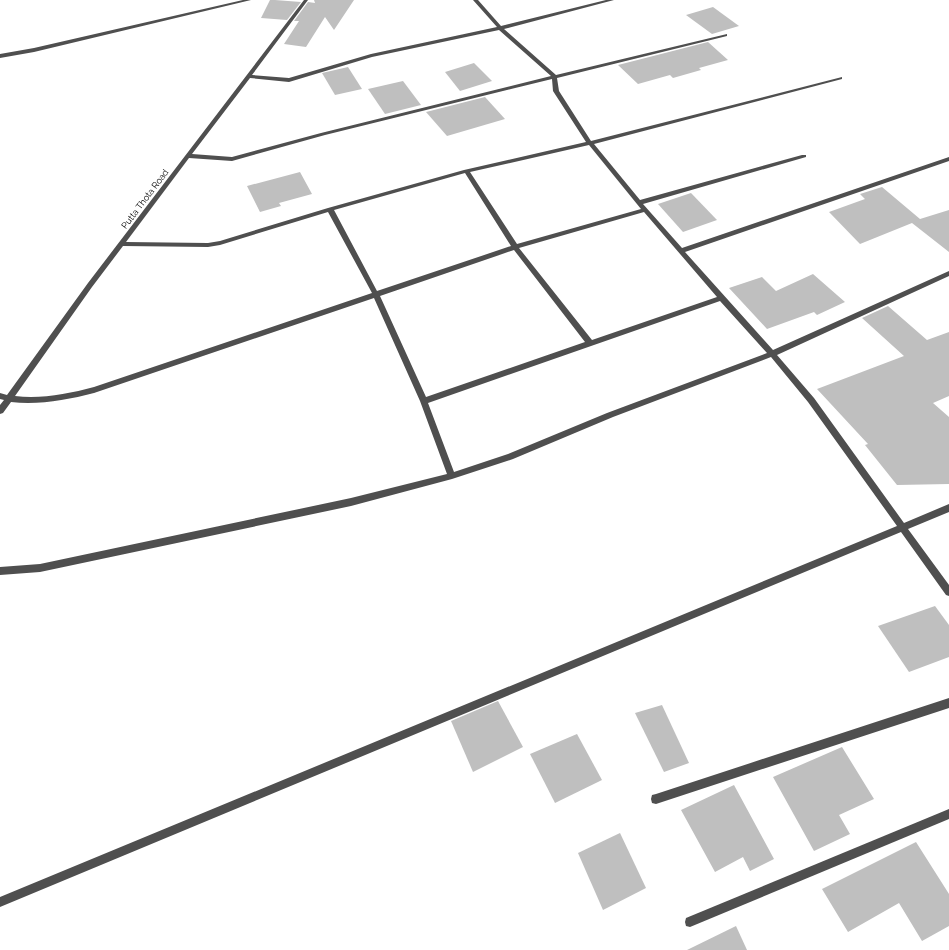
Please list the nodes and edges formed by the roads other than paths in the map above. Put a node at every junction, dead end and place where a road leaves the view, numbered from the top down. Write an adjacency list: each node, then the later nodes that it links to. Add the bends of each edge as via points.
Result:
1 (249, 0): 7 (street)
2 (306, 0): 8 (street, Putta Thota Road)
3 (475, 0): 5 (street)
4 (612, 0): 5 (street)
5 (500, 28): 8 (street, via 371,56 289,80); 9 (street)
6 (726, 35): 9 (street)
7 (0, 56)
8 (249, 76): 12 (street, Putta Thota Road)
9 (554, 76): 11 (street, via 556,91); 12 (street, via 323,134 232,160)
10 (840, 78): 11 (street)
11 (590, 143): 16 (street); 17 (street)
12 (189, 156): 20 (street, Putta Thota Road)
13 (804, 156): 17 (street)
14 (946, 160): 15 (street); 22 (street)
15 (949, 166)
16 (466, 171): 18 (street); 21 (street)
17 (638, 203): 19 (street)
18 (330, 209): 20 (street, via 220,243); 24 (street)
19 (645, 210): 21 (street); 22 (street)
20 (122, 244): 29 (street, Putta Thota Road)
21 (515, 247): 24 (street); 26 (street)
22 (681, 251): 25 (street)
23 (949, 273): 27 (street)
24 (376, 293): 29 (street, via 75,396); 30 (street)
25 (721, 298): 26 (street); 27 (street)
26 (590, 343): 30 (street)
27 (772, 354): 32 (street, via 610,415 510,457); 34 (street, via 811,400)
28 (0, 396): 29 (street)
29 (8, 400): 31 (street, Putta Thota Road)
30 (424, 401): 32 (street)
31 (0, 411)
32 (452, 476): 35 (street, via 351,502 40,568)
33 (949, 508): 34 (street)
34 (903, 527): 36 (street); 40 (street)
35 (0, 571)
36 (949, 592)
37 (949, 702): 38 (street)
38 (656, 799)
39 (949, 814): 41 (street)
40 (0, 902)
41 (690, 922)

